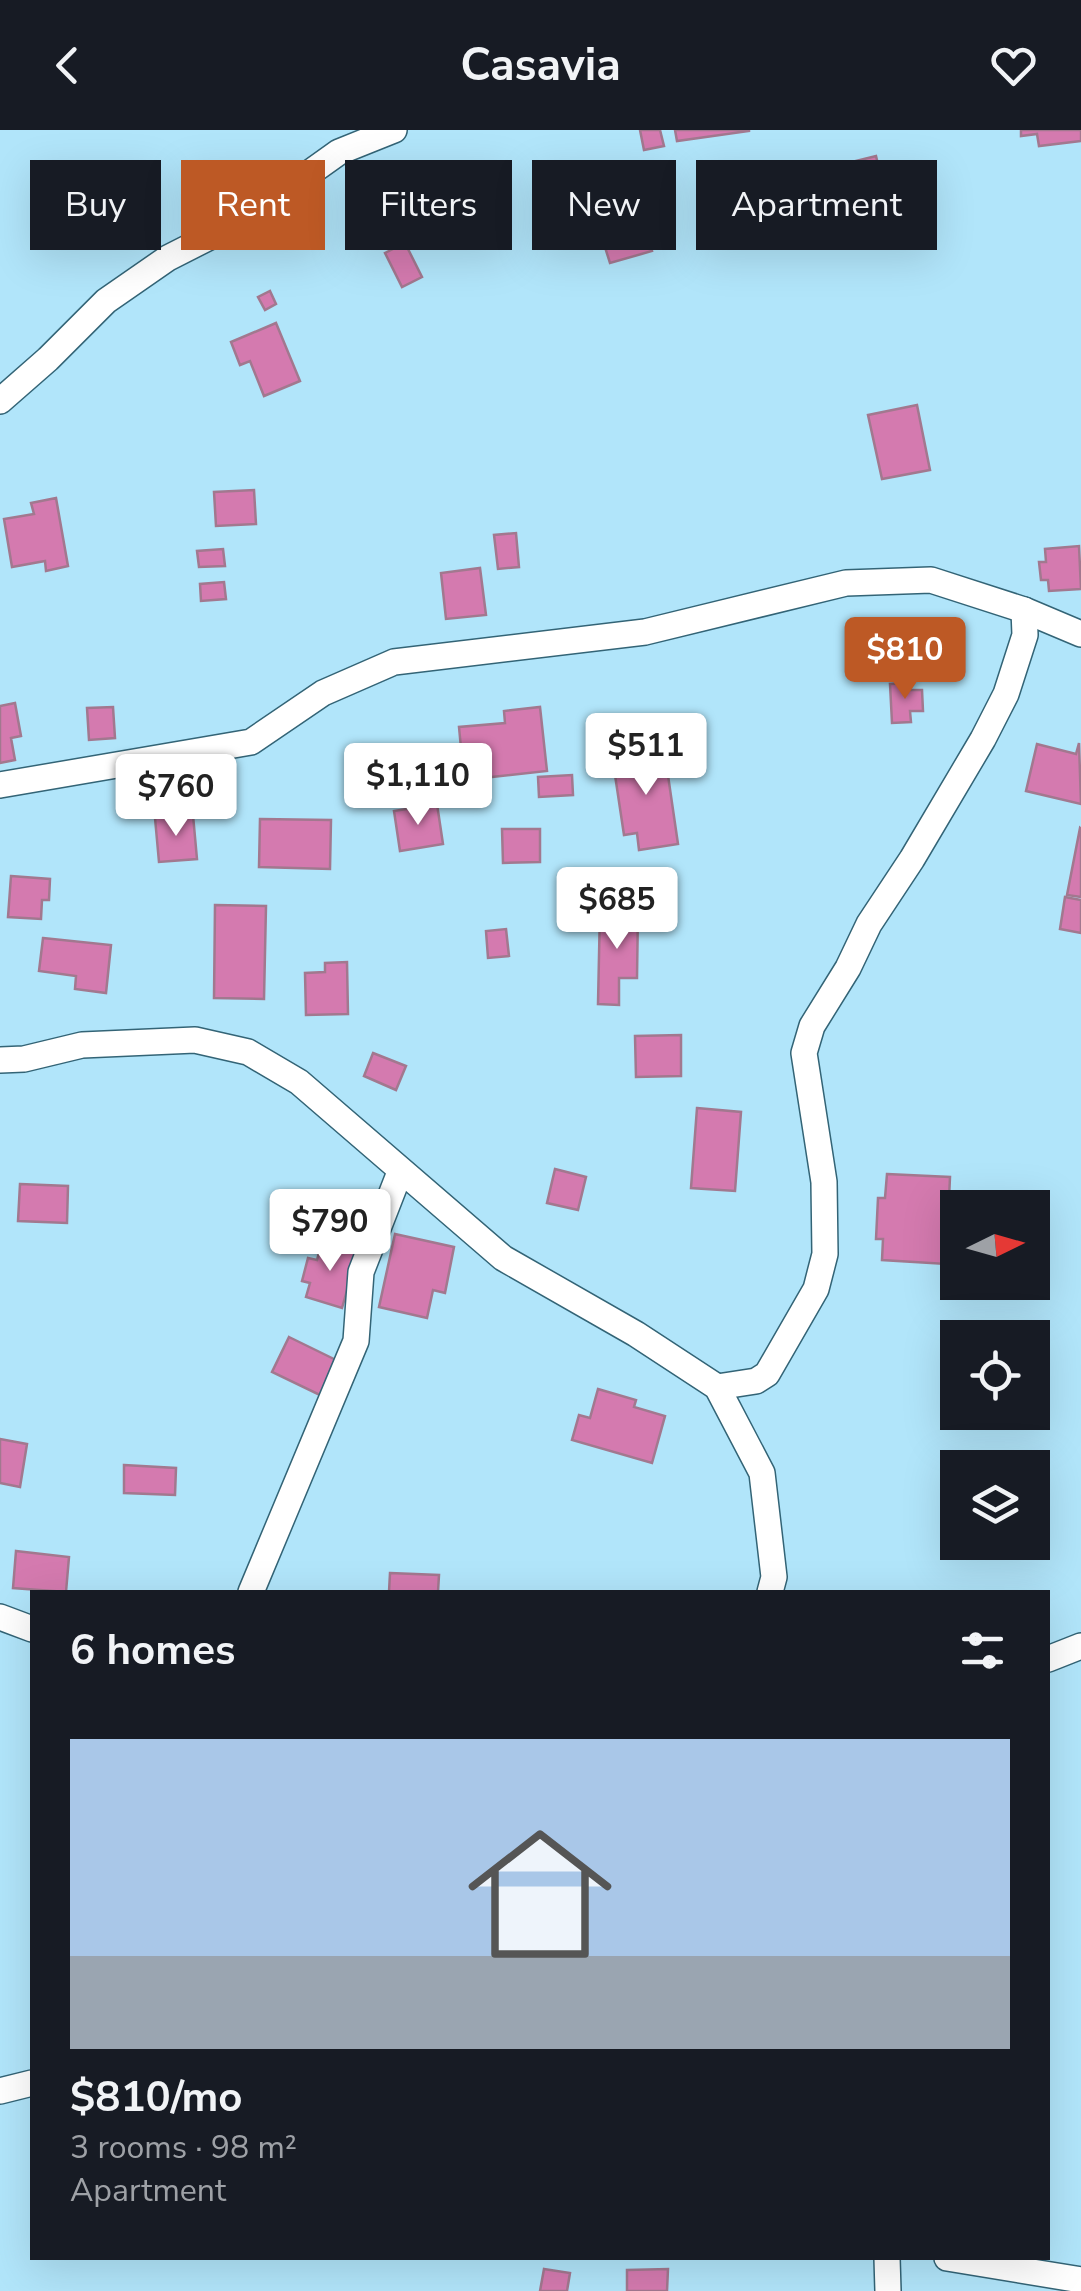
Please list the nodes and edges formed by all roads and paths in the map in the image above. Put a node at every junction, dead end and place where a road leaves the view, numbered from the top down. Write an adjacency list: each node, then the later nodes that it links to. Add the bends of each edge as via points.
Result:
1 (394, 130): 2 (street, via 339,152 245,219 152,268 106,300)
2 (0, 400)
3 (1024, 610): 4 (street); 5 (street, via 931,580 846,583 645,632 394,662 323,693 251,742); 8 (street, via 1024,635 1006,694 812,1026 804,1053 824,1182 824,1254 816,1290 767,1374)
4 (1081, 634)
5 (0, 785)
6 (0, 1060): 7 (street, via 82,1045 195,1040 248,1052 299,1082)
7 (400, 1172): 8 (street, via 503,1258); 9 (street, via 361,1272 356,1341)
8 (717, 1387): 10 (street, via 762,1473)
9 (252, 1590)
10 (771, 1590)
11 (0, 1617): 12 (street)
12 (30, 1628)
13 (1081, 1646): 14 (street)
14 (1050, 1657)
15 (30, 2084): 16 (street)
16 (0, 2091)
17 (887, 2260): 20 (street)
18 (959, 2260): 19 (street)
19 (1081, 2280)
20 (888, 2291)

